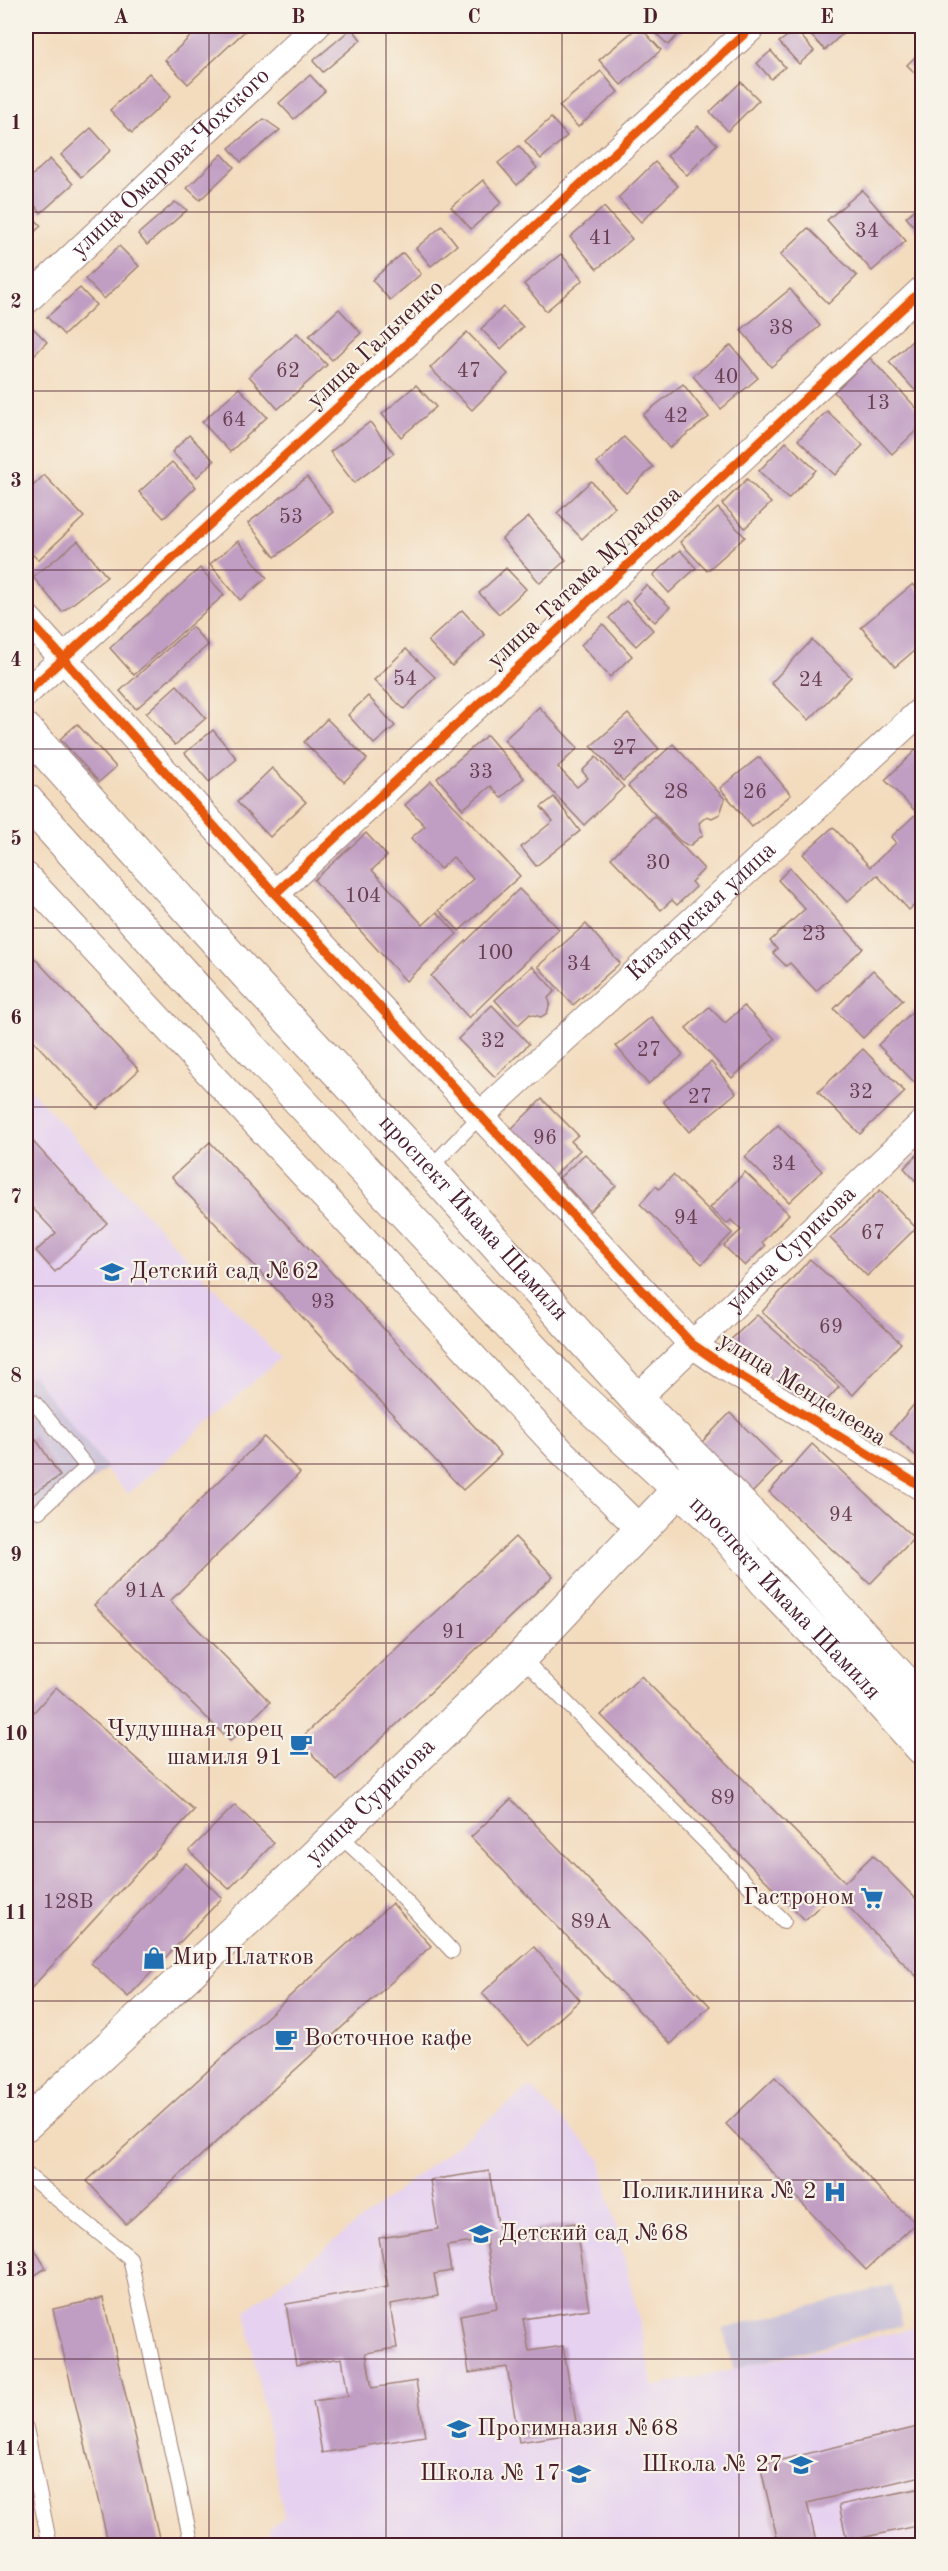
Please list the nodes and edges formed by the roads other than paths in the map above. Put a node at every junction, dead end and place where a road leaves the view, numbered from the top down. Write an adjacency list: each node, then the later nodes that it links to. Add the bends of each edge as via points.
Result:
1 (316, 26): 4 (street, улица Омарова-Чохского)
2 (753, 26): 6 (street, улица Гальченко)
3 (922, 290): 12 (street, улица Татама Мурадова)
4 (26, 301)
5 (26, 616): 6 (street, улица Менделеева)
6 (63, 658): 7 (street, улица Гальченко); 12 (street, улица Менделеева)
7 (26, 693)
8 (922, 710): 13 (street, Кизлярская улица)
9 (26, 730): 15 (main road, проспект Имама Шамиля)
10 (26, 800): 19 (main road, проспект Имама Шамиля, via 214,1009 564,1383)
11 (26, 876): 24 (street, via 560,1450)
12 (275, 894): 13 (street, улица Менделеева)
13 (481, 1115): 15 (lane); 16 (street, улица Менделеева)
14 (922, 1125): 16 (street, улица Сурикова)
15 (429, 1169): 17 (main road, проспект Имама Шамиля)
16 (692, 1344): 17 (street, улица Сурикова); 21 (street, улица Менделеева)
17 (636, 1399): 19 (main road, улица Сурикова); 20 (main road, проспект Имама Шамиля)
18 (26, 1406): 23 (lane, via 34,1402 87,1467)
19 (608, 1423): 22 (main road, проспект Имама Шамиля)
20 (702, 1464): 22 (main road, улица Сурикова); 26 (main road, проспект Имама Шамиля)
21 (922, 1486)
22 (678, 1490): 24 (main road, улица Сурикова); 27 (main road, проспект Имама Шамиля, via 718,1525 766,1582)
23 (39, 1511)
24 (642, 1531): 25 (main road, улица Сурикова)
25 (521, 1657): 28 (main road, улица Сурикова); 29 (lane)
26 (922, 1701)
27 (922, 1748)
28 (336, 1833): 30 (lane, via 375,1868); 31 (main road, улица Сурикова)
29 (784, 1921)
30 (452, 1951)
31 (26, 2124)
32 (26, 2174): 35 (lane, via 130,2258)
33 (26, 2428): 34 (lane)
34 (50, 2546)
35 (192, 2546)

